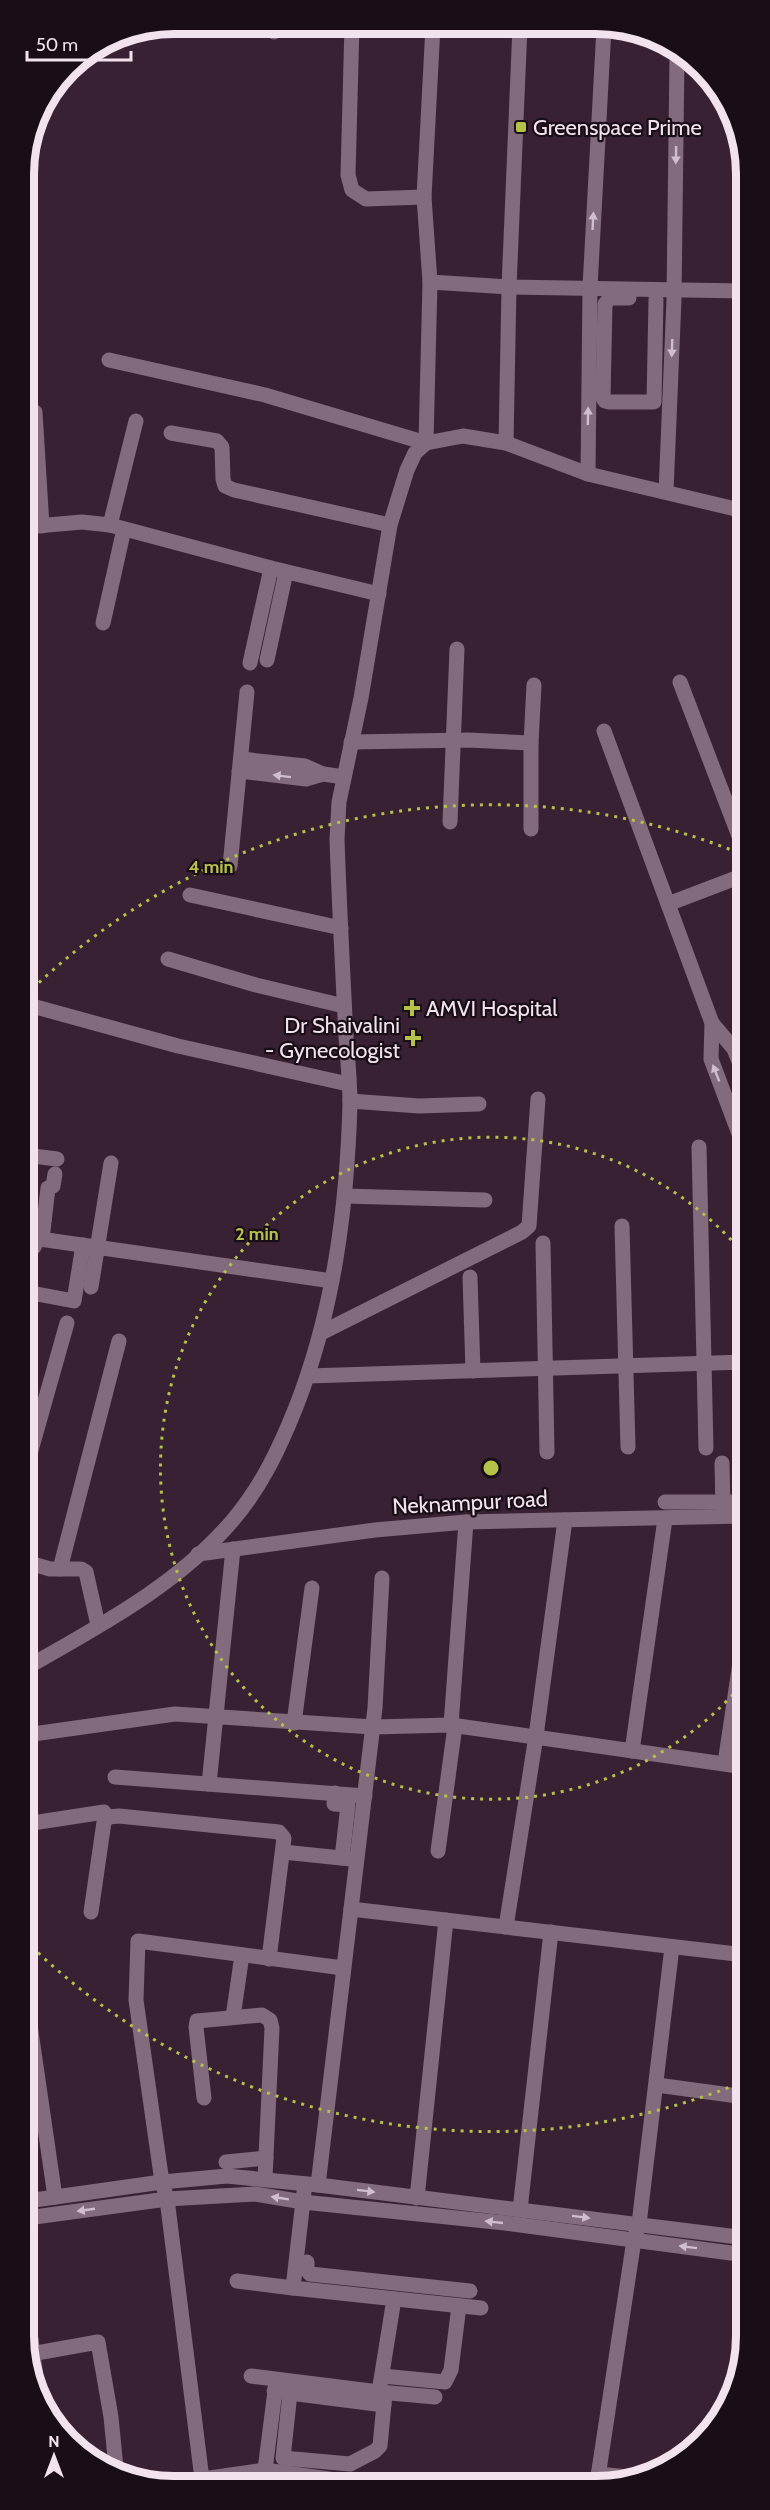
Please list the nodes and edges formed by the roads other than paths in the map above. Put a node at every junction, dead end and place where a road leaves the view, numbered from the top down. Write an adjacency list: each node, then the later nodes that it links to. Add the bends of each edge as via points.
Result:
1 (434, 34): 6 (street)
2 (520, 34): 8 (street)
3 (352, 35): 6 (street, via 348,175 352,190 366,199)
4 (604, 35): 9 (street, one-way to 4)
5 (677, 60): 11 (street, one-way to 11)
6 (424, 197): 7 (street)
7 (430, 282): 8 (street); 16 (street)
8 (509, 287): 9 (street); 17 (street)
9 (590, 287): 11 (street); 18 (street, one-way to 9)
10 (736, 291): 11 (street)
11 (674, 294): 12 (street); 20 (street, one-way to 20)
12 (656, 299): 12 (street, via 610,298 605,304 605,401 654,402)
13 (109, 360): 16 (street, via 265,395)
14 (136, 421): 25 (street)
15 (171, 433): 23 (street, via 217,441 222,447 225,486)
16 (426, 443): 17 (street, via 464,436); 23 (street, via 415,453 407,470)
17 (506, 443): 18 (street)
18 (588, 474): 20 (street)
19 (35, 478): 22 (street)
20 (666, 492): 21 (street)
21 (736, 509)
22 (42, 525): 24 (street); 25 (street, via 82,522)
23 (390, 525): 27 (street)
24 (35, 526)
25 (117, 527): 26 (street); 28 (street)
26 (279, 570): 27 (street); 30 (street); 31 (street)
27 (379, 594): 37 (street)
28 (103, 623)
29 (457, 649): 36 (street)
30 (267, 660)
31 (250, 663)
32 (680, 682): 42 (street)
33 (534, 685): 38 (street)
34 (247, 692): 39 (street)
35 (604, 731): 47 (street)
36 (453, 740): 37 (street); 38 (street); 41 (street)
37 (351, 742): 40 (street)
38 (531, 742): 43 (street)
39 (240, 765): 40 (street, via 306,779 324,774); 44 (street)
40 (344, 777): 48 (street, via 337,839)
41 (450, 822)
42 (736, 827)
43 (531, 828)
44 (230, 866)
45 (736, 878): 47 (street)
46 (190, 895): 48 (street)
47 (668, 904): 52 (street)
48 (341, 928): 50 (street)
49 (168, 959): 50 (street)
50 (344, 1006): 54 (street)
51 (35, 1007): 54 (street, via 178,1046)
52 (712, 1023): 53 (street); 58 (street, one-way to 52, via 711,1059)
53 (736, 1052)
54 (348, 1084): 56 (street)
55 (538, 1099): 76 (street, via 529,1226)
56 (350, 1101): 57 (street, via 419,1106); 62 (street)
57 (479, 1104)
58 (736, 1124)
59 (699, 1147): 79 (street)
60 (35, 1158): 65 (street, via 56,1166 53,1186 48,1188)
61 (111, 1163): 70 (street)
62 (345, 1196): 63 (street); 72 (street)
63 (484, 1200)
64 (35, 1219): 65 (street)
65 (44, 1220): 67 (street)
66 (622, 1226): 80 (street)
67 (35, 1239)
68 (34, 1240): 70 (street)
69 (543, 1243): 81 (street)
70 (87, 1249): 72 (street); 73 (street); 74 (street, via 74,1301)
71 (470, 1277): 82 (street)
72 (332, 1281): 76 (street)
73 (91, 1287)
74 (34, 1302)
75 (67, 1323): 84 (street)
76 (321, 1333): 83 (street)
77 (119, 1341): 99 (street)
78 (735, 1362): 79 (street)
79 (702, 1364): 80 (street); 86 (street)
80 (627, 1366): 81 (street); 85 (street)
81 (546, 1369): 82 (street); 87 (street)
82 (473, 1371): 83 (street)
83 (308, 1376): 97 (street, via 271,1465 250,1499)
84 (34, 1438)
85 (628, 1447)
86 (705, 1448)
87 (547, 1452)
88 (722, 1463): 91 (street)
89 (665, 1502): 91 (street)
90 (735, 1505): 91 (street)
91 (723, 1509): 92 (street, Neknampur road); 93 (street, Neknampur road)
92 (735, 1513)
93 (665, 1519): 94 (street, Neknampur road); 111 (street)
94 (565, 1520): 95 (street, Neknampur road); 110 (street)
95 (466, 1522): 96 (street, Neknampur road); 107 (street)
96 (233, 1549): 97 (street, Neknampur road); 105 (street)
97 (198, 1554): 102 (street, via 156,1590)
98 (34, 1564): 99 (street)
99 (60, 1569): 102 (street, via 81,1569 88,1575)
100 (382, 1578): 108 (street)
101 (312, 1588): 106 (street)
102 (98, 1625): 103 (street)
103 (34, 1663)
104 (735, 1694): 112 (street)
105 (216, 1718): 106 (street); 109 (street, via 175,1714); 115 (street)
106 (294, 1723): 108 (street)
107 (453, 1726): 108 (street); 110 (street); 120 (street)
108 (373, 1727): 117 (street)
109 (34, 1734)
110 (536, 1736): 111 (street); 126 (street)
111 (632, 1751): 112 (street)
112 (725, 1763): 113 (street)
113 (735, 1765)
114 (115, 1776): 115 (street)
115 (209, 1784): 116 (street)
116 (335, 1794): 117 (street); 122 (street, via 334,1804 348,1805)
117 (365, 1796): 122 (street)
118 (104, 1812): 119 (street)
119 (34, 1823)
120 (438, 1851)
121 (283, 1852): 122 (street); 124 (street, via 284,1838 279,1832 108,1817 104,1822); 131 (street)
122 (349, 1859): 123 (street)
123 (351, 1910): 125 (street); 132 (street)
124 (91, 1912)
125 (446, 1920): 126 (street); 144 (street)
126 (506, 1927): 127 (street)
127 (551, 1932): 128 (street); 148 (street)
128 (672, 1947): 129 (street); 135 (street)
129 (735, 1954)
130 (243, 1955): 131 (street); 133 (street); 141 (street, via 138,1941 136,2000)
131 (269, 1959): 132 (street)
132 (343, 1968): 142 (street)
133 (233, 2017): 137 (street, via 196,2023); 138 (street, via 262,2015 270,2020 272,2028)
134 (34, 2051): 143 (street)
135 (657, 2085): 136 (street); 150 (street)
136 (735, 2096)
137 (204, 2098)
138 (266, 2158): 139 (street); 140 (street)
139 (226, 2162)
140 (265, 2178): 141 (street, via 227,2176); 142 (street)
141 (162, 2182): 143 (street); 145 (street)
142 (311, 2184): 144 (street, one-way to 144); 147 (street)
143 (56, 2197): 146 (street)
144 (417, 2198): 148 (street)
145 (166, 2199): 147 (street, one-way to 145, via 255,2194); 149 (street, one-way to 149); 171 (street)
146 (34, 2200)
147 (303, 2202): 152 (street, one-way to 147); 157 (street)
148 (520, 2210): 150 (street, one-way to 150)
149 (34, 2217)
150 (639, 2224): 151 (street); 152 (street)
151 (735, 2237)
152 (634, 2240): 153 (street, one-way to 152); 172 (street)
153 (735, 2254)
154 (307, 2262): 156 (street, via 310,2274)
155 (237, 2282): 157 (street)
156 (391, 2283): 158 (street); 159 (street)
157 (293, 2288): 159 (street)
158 (470, 2291)
159 (392, 2299): 160 (street); 164 (street)
160 (459, 2306): 161 (street); 164 (street, via 451,2370 445,2382)
161 (481, 2308)
162 (36, 2353): 169 (street, via 98,2342)
163 (251, 2376): 165 (street)
164 (382, 2376): 167 (street)
165 (275, 2385): 166 (street); 167 (street); 170 (street)
166 (290, 2393): 167 (street); 167 (street, via 285,2459 350,2464 375,2451 381,2440)
167 (383, 2396): 168 (street)
168 (435, 2397)
169 (115, 2462)
170 (258, 2475)
171 (202, 2476)
172 (599, 2476)

